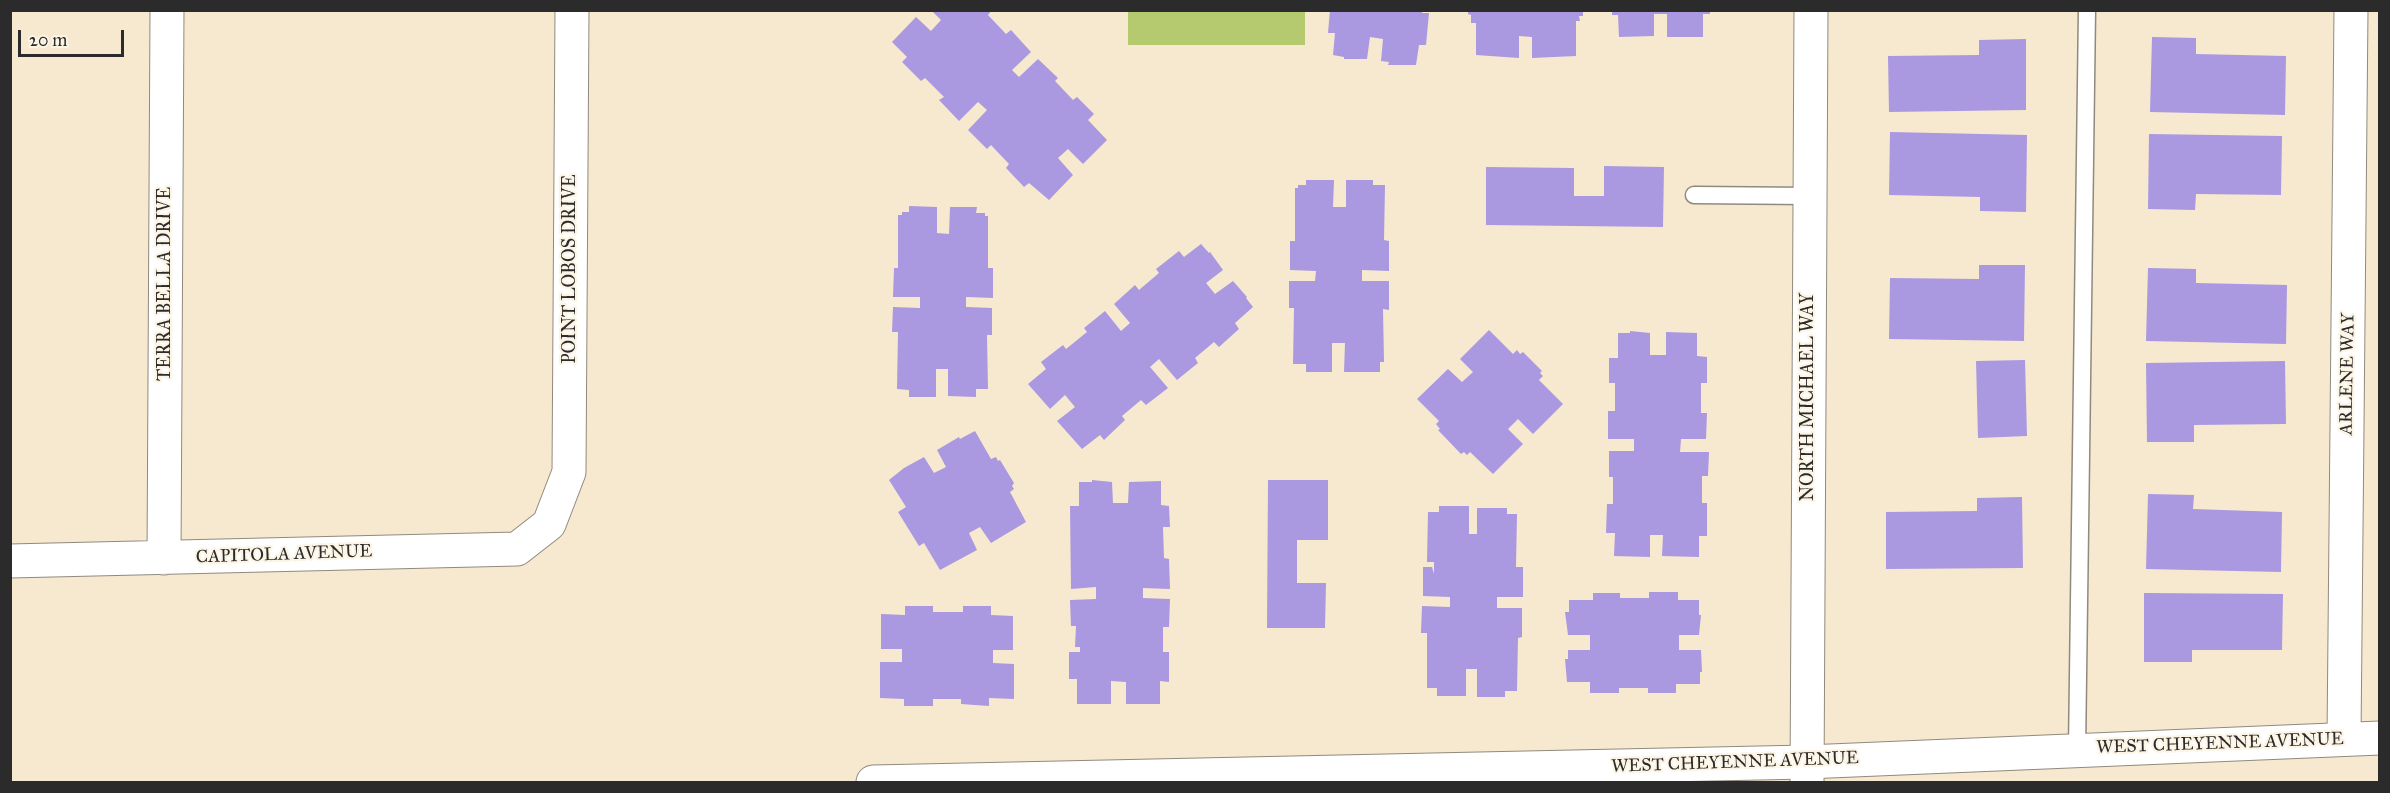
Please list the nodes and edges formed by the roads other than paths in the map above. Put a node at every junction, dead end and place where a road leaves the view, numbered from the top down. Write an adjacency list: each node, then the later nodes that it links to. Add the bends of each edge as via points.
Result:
1 (167, 10): 10 (street, TERRA BELLA DRIVE)
2 (572, 10): 9 (street, POINT LOBOS DRIVE, via 569,472)
3 (1811, 10): 8 (street, NORTH MICHAEL WAY)
4 (2087, 10): 14 (lane)
5 (2351, 10): 6 (street, ARLENE WAY)
6 (2365, 59): 12 (street, ARLENE WAY)
7 (1694, 195): 8 (lane)
8 (1810, 196): 15 (street, NORTH MICHAEL WAY)
9 (549, 524): 10 (street, CAPITOLA AVENUE, via 517,549)
10 (164, 558): 11 (street, CAPITOLA AVENUE)
11 (10, 561)
12 (2344, 738): 13 (street, WEST CHEYENNE AVENUE); 14 (street, WEST CHEYENNE AVENUE)
13 (2379, 738)
14 (2077, 750): 15 (street, WEST CHEYENNE AVENUE)
15 (1807, 772): 16 (street, WEST CHEYENNE AVENUE)
16 (873, 783)

